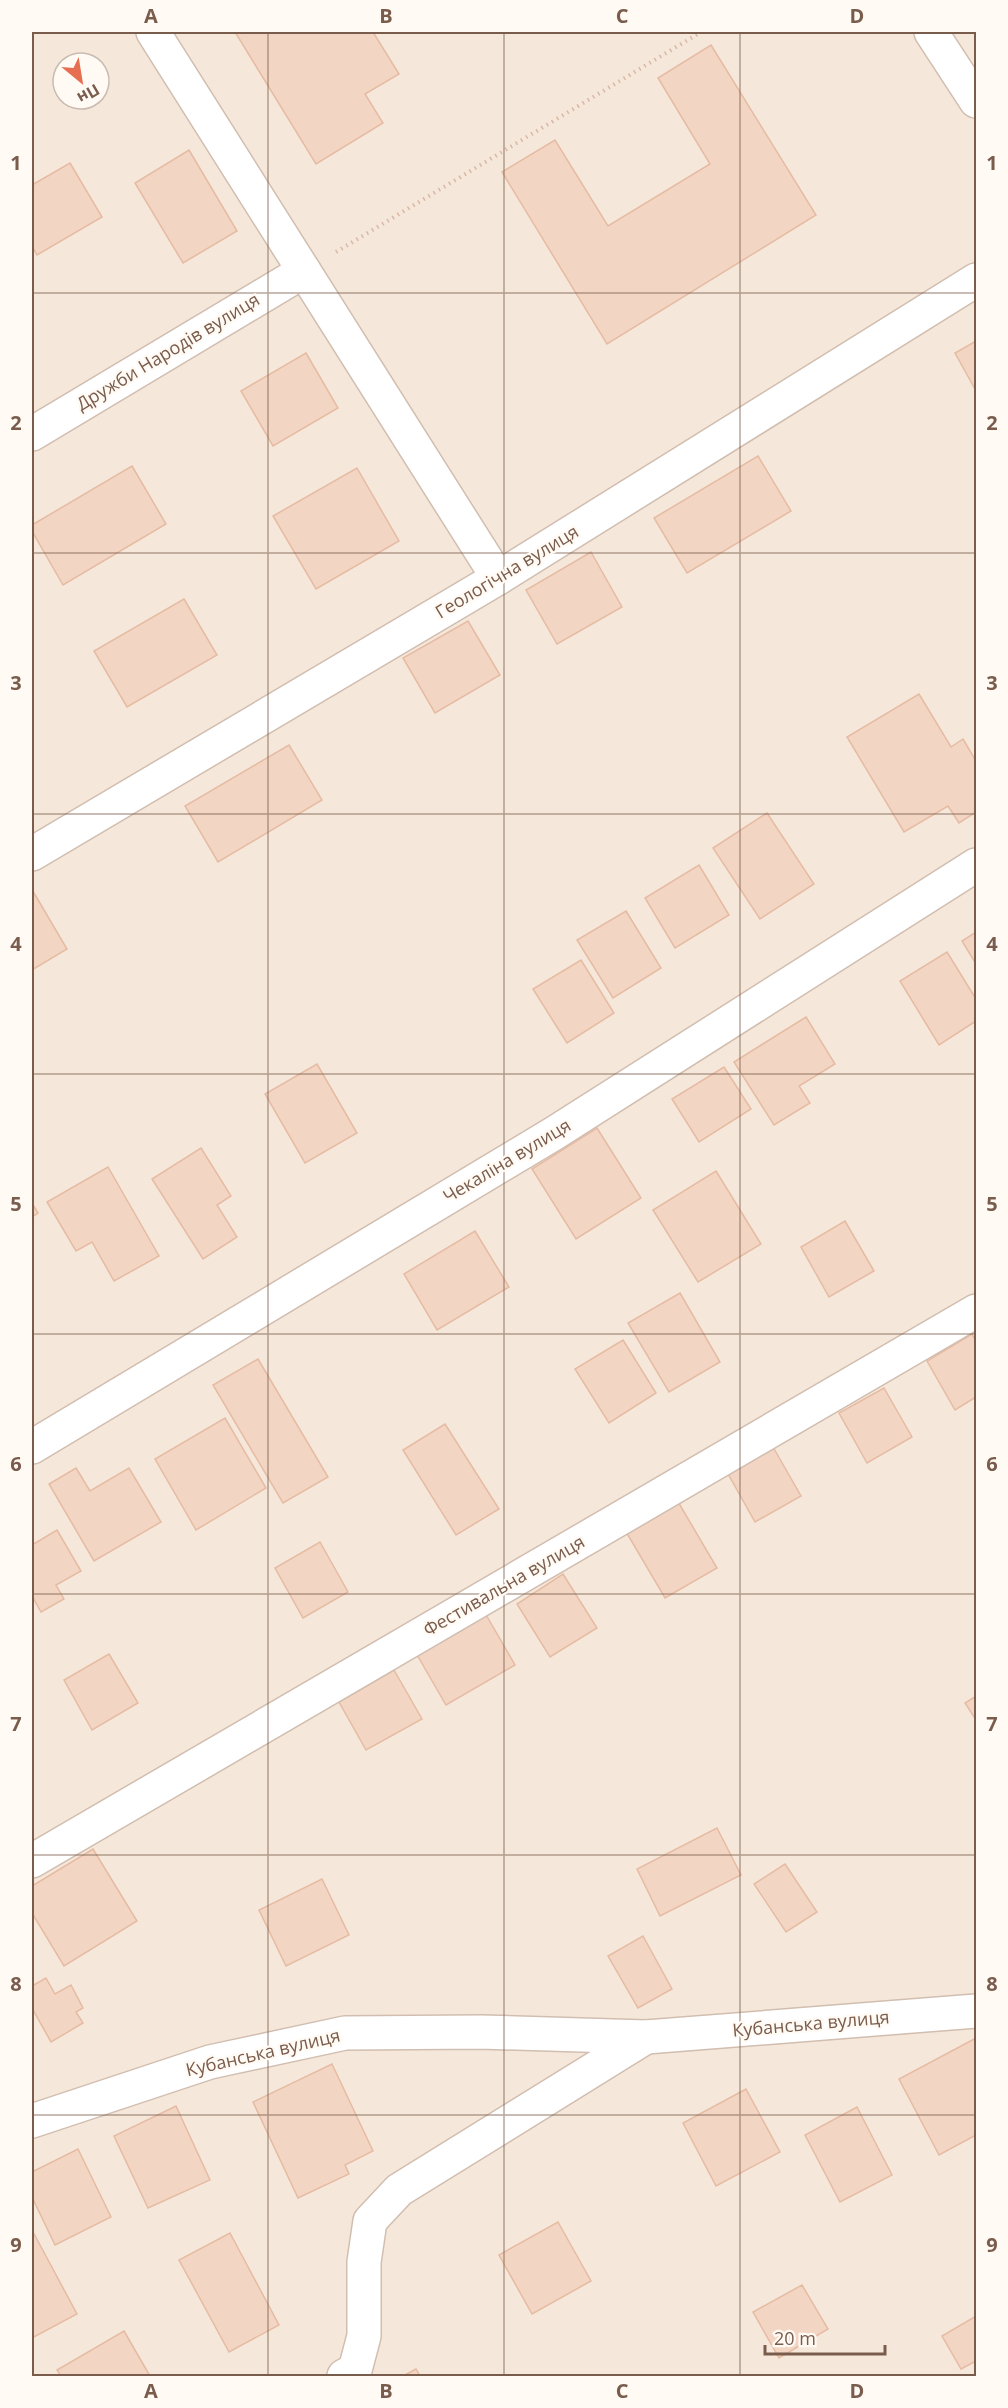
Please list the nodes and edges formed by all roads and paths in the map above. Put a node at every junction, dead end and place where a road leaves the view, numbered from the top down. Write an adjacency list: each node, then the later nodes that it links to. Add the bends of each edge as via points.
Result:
1 (153, 32): 5 (street)
2 (701, 32): 5 (path)
3 (931, 32): 4 (street)
4 (976, 101)
5 (304, 271): 7 (street, Дружби Народів вулиця); 8 (street)
6 (976, 280): 8 (street, Геологічна вулиця)
7 (32, 434)
8 (498, 578): 9 (street, Геологічна вулиця)
9 (32, 854)
10 (976, 865): 12 (street, Чекаліна вулиця, via 553,1134)
11 (976, 1311): 13 (street, Фестивальна вулиця)
12 (32, 1447)
13 (32, 1861)
14 (976, 2011): 15 (street, Кубанська вулиця)
15 (646, 2037): 16 (street, Кубанська вулиця, via 345,2033 210,2062); 17 (street, Кубанська вулиця, via 399,2190 377,2214 370,2222 364,2262 364,2336 355,2370)
16 (32, 2121)
17 (344, 2376)

